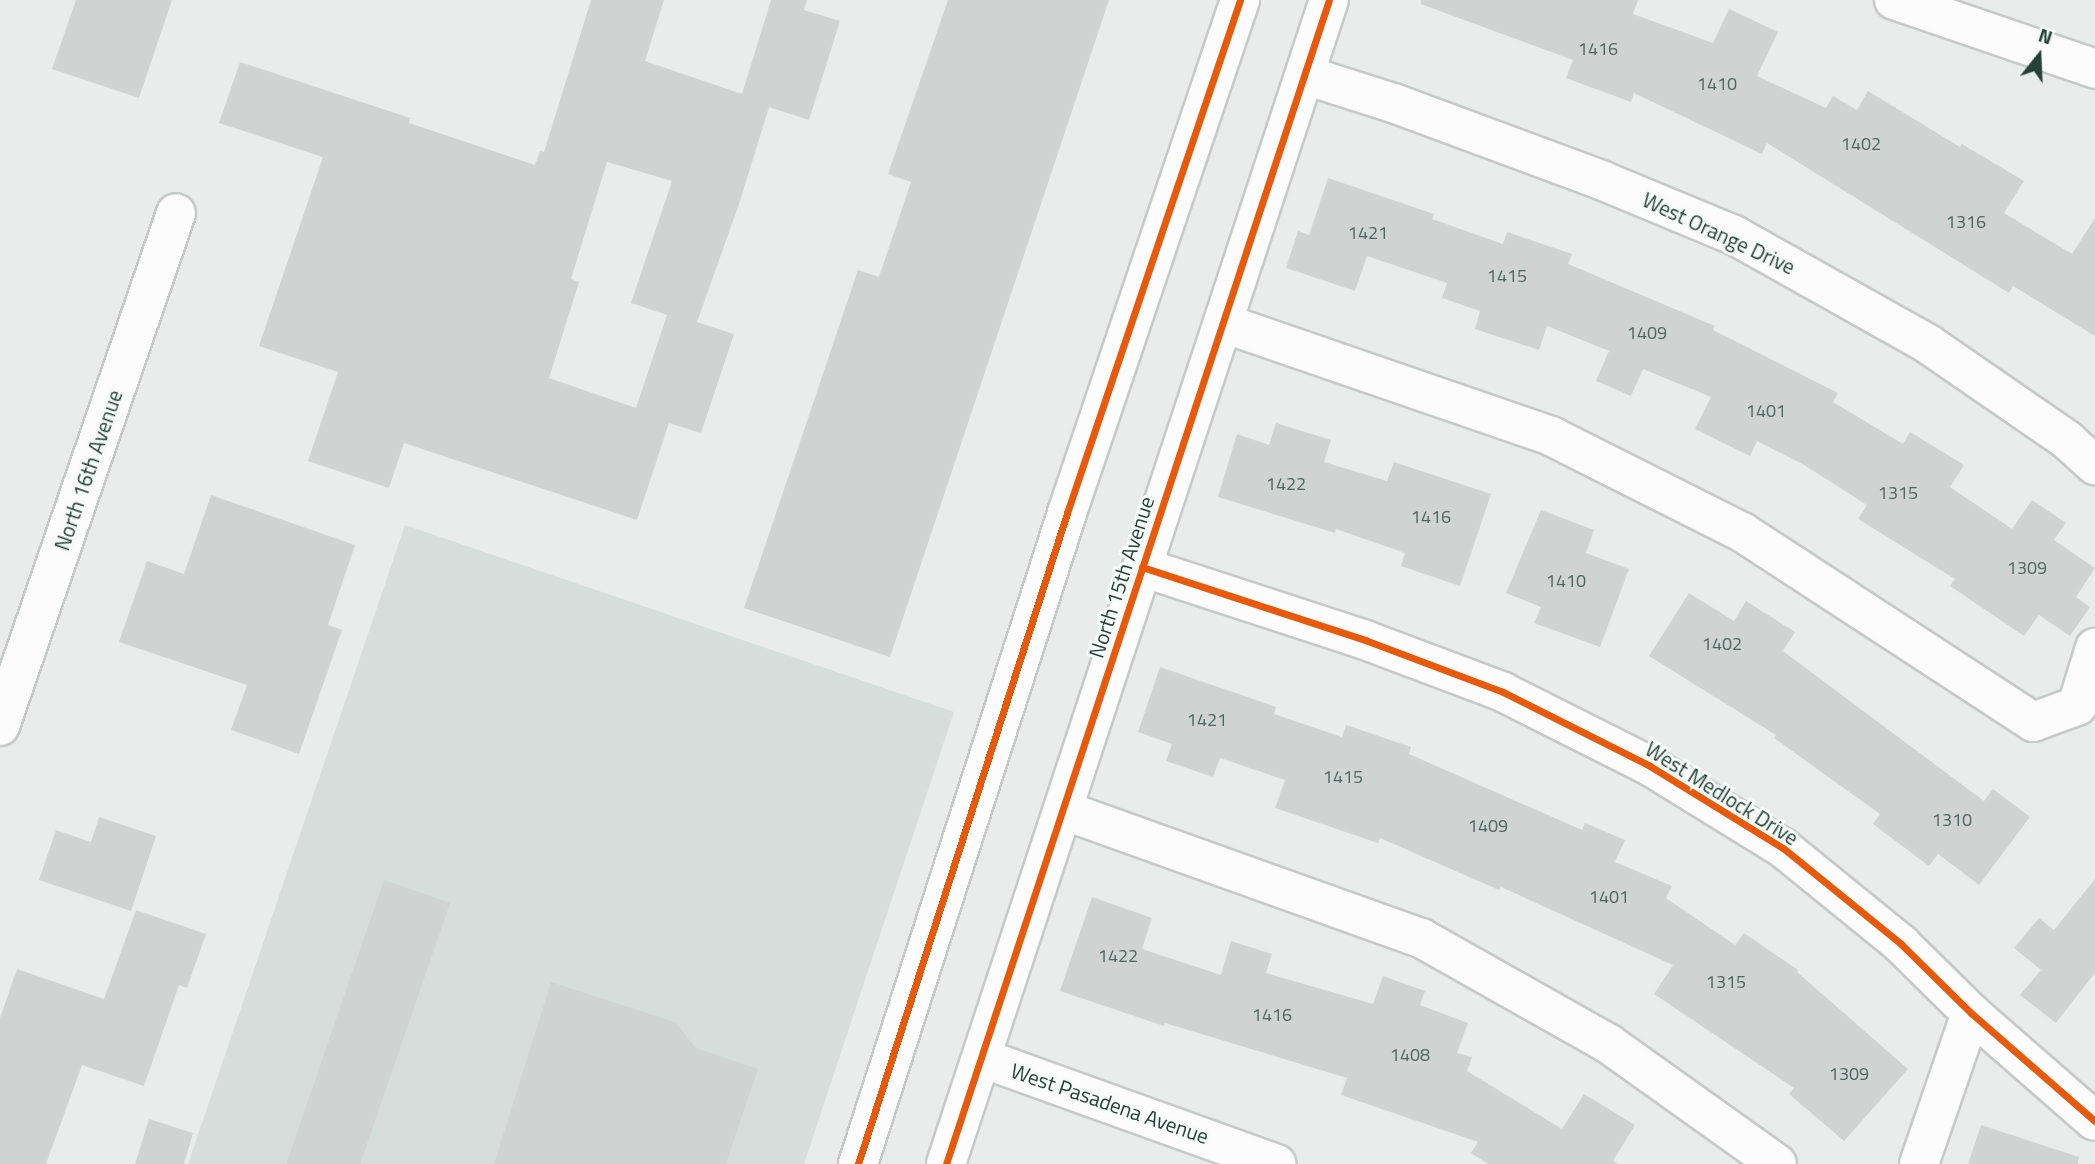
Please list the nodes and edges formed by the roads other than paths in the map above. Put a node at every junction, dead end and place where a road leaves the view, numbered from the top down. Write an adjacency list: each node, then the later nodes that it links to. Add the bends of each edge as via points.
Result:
1 (1240, 0): 16 (street, via 1067,513)
2 (1329, 0): 5 (street, North 15th Avenue)
3 (1894, 0): 4 (street)
4 (2095, 69)
5 (1305, 75): 7 (street, North 15th Avenue); 8 (street, West Orange Drive, via 1601,180 1734,235 1928,344 2067,440)
6 (176, 213): 11 (street, North 16th Avenue)
7 (1223, 323): 9 (street, North 15th Avenue); 10 (street, via 1551,436 1742,532 2033,722 2077,706)
8 (2095, 465)
9 (1142, 567): 12 (street, North 15th Avenue); 13 (street, West Medlock Drive, via 1365,640 1503,692 1650,766 1783,848 1901,944)
10 (2095, 648)
11 (0, 726)
12 (1063, 810): 14 (street, North 15th Avenue); 19 (street, via 1421,938 1609,1044)
13 (1972, 1013): 15 (street, West Medlock Drive); 20 (street)
14 (982, 1058): 17 (street, North 15th Avenue); 18 (street, West Pasadena Avenue)
15 (2095, 1121)
16 (858, 1164)
17 (946, 1164)
18 (1277, 1164)
19 (1777, 1164)
20 (1919, 1164)

